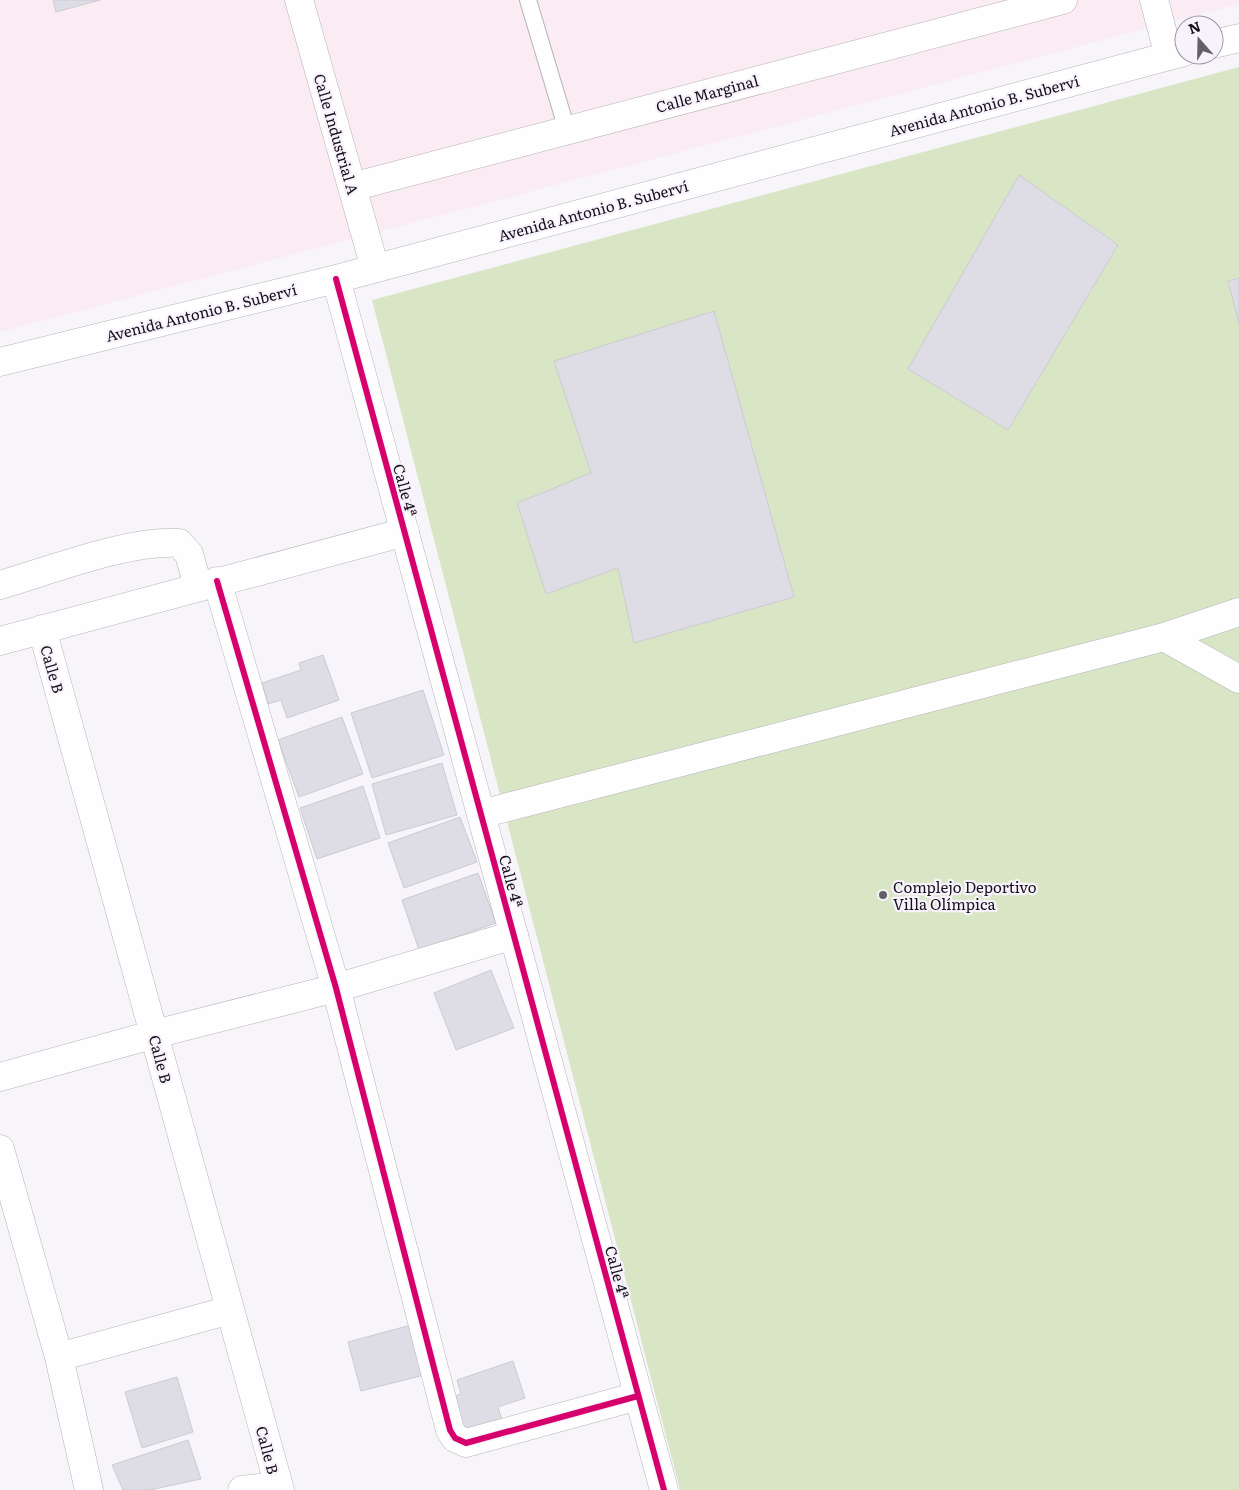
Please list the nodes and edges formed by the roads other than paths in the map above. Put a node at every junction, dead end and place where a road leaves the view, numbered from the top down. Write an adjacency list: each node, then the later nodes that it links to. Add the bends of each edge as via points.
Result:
1 (299, 0): 10 (street, Calle Industrial A)
2 (528, 0): 9 (lane)
3 (1062, 0): 9 (street, Calle Marginal)
4 (1154, 0): 7 (street)
5 (1239, 38): 6 (street)
6 (1224, 42)
7 (1174, 49)
8 (1174, 55): 11 (street, Avenida Antonio B. Suberví)
9 (567, 130): 10 (street, Calle Marginal)
10 (352, 187): 11 (street, Calle Industrial A)
11 (375, 268): 12 (street, Avenida Antonio B. Suberví)
12 (336, 279): 13 (street, Avenida Antonio B. Suberví); 14 (street, Calle 4ª)
13 (0, 362)
14 (405, 532): 16 (street); 22 (street, Calle 4ª)
15 (0, 584): 16 (street, via 113,552 162,542 179,543)
16 (207, 584): 18 (street); 24 (street)
17 (1239, 612): 19 (street)
18 (42, 629): 20 (street); 25 (street, Calle B)
19 (1164, 637): 21 (street); 22 (street)
20 (0, 642)
21 (1239, 679)
22 (481, 814): 23 (street, Calle 4ª)
23 (514, 935): 24 (street); 30 (street, Calle 4ª)
24 (336, 988): 25 (street); 30 (street, via 450,1430 455,1438 466,1443)
25 (154, 1034): 26 (street); 28 (street, Calle B)
26 (0, 1077)
27 (0, 1150): 29 (street)
28 (230, 1310): 29 (street); 31 (street, Calle B)
29 (59, 1357): 32 (street)
30 (638, 1396): 34 (street, Calle 4ª)
31 (279, 1488): 33 (street)
32 (89, 1490)
33 (242, 1490)
34 (664, 1490)

